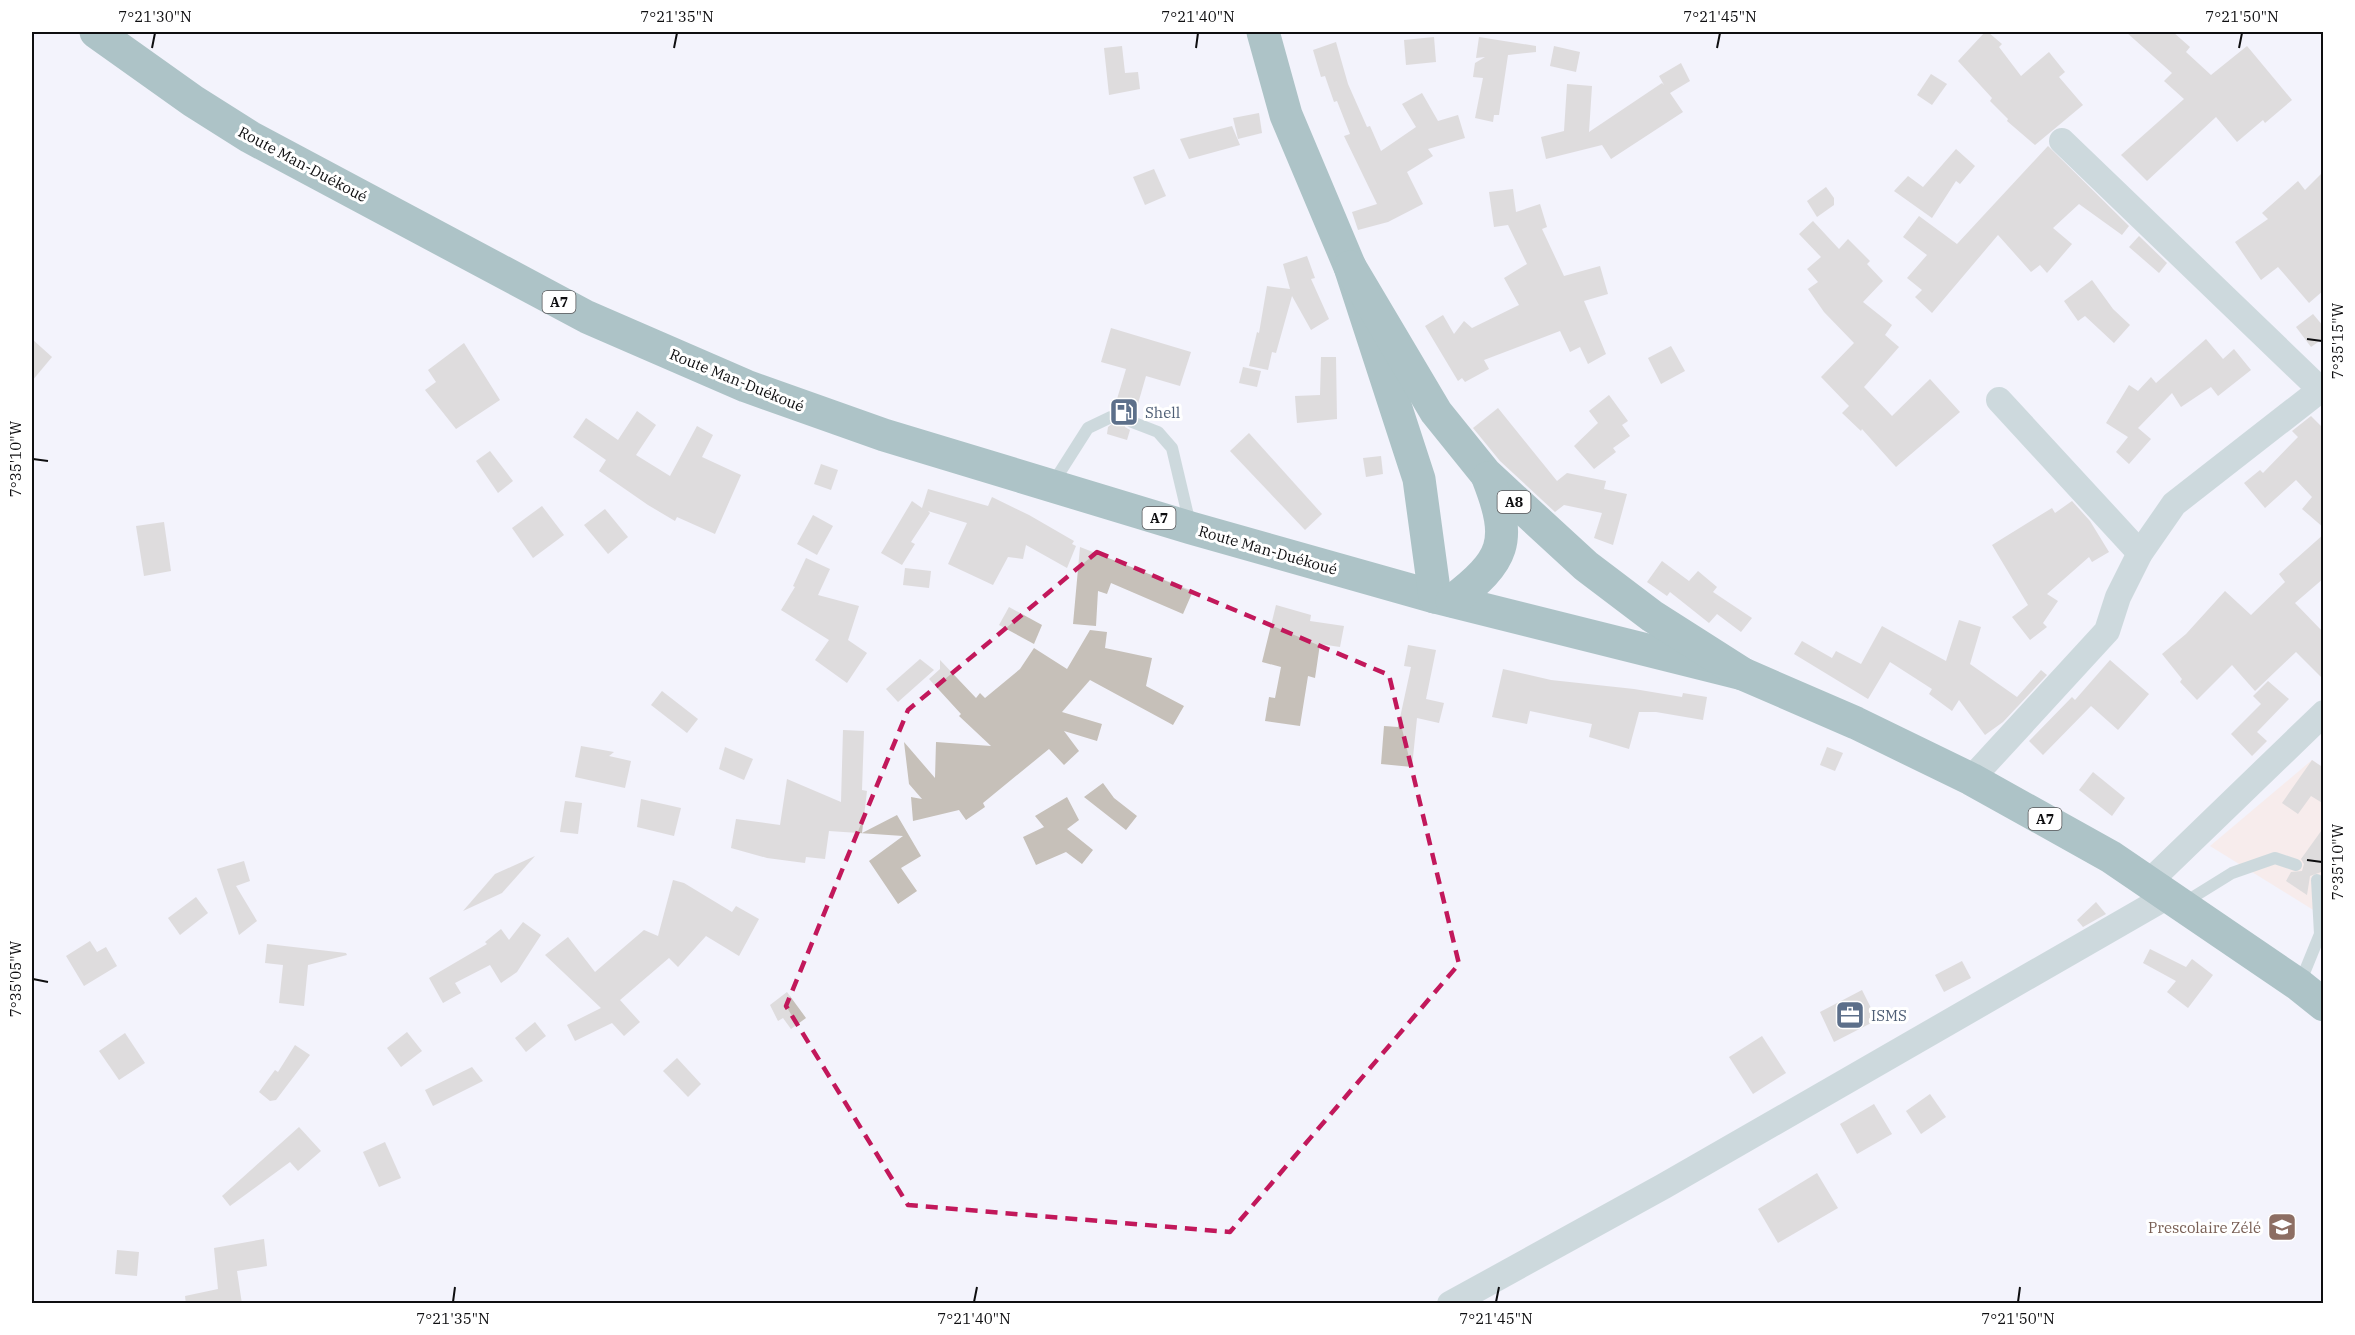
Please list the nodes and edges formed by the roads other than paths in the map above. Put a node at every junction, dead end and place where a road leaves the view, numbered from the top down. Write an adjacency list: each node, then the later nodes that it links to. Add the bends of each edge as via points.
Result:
1 (96, 32): 10 (main road, Route Man-Duékoué / A7, via 250,136 587,317 794,404 884,435)
2 (1263, 32): 4 (main road, A8, via 1286,115)
3 (2062, 141): 5 (street)
4 (1350, 267): 9 (main road, A8, via 1436,412); 13 (main road, A8, via 1419,479)
5 (2323, 390): 12 (street, via 2174,504)
6 (1999, 400): 12 (street)
7 (1111, 417): 10 (lane, via 1088,428)
8 (1132, 422): 11 (lane, via 1158,432 1172,448)
9 (1486, 474): 13 (main road, A8, via 1500,510 1502,537 1497,558 1482,578); 14 (main road, A8, via 1586,566 1652,616)
10 (1053, 484): 11 (main road, Route Man-Duékoué / A7)
11 (1191, 528): 13 (main road, Route Man-Duékoué / A7)
12 (2140, 553): 16 (street, via 2118,597 2107,631)
13 (1444, 599): 14 (main road, A7)
14 (1743, 674): 16 (main road, A7)
15 (2324, 714): 19 (street)
16 (1971, 779): 19 (main road, A7, via 2111,856)
17 (2296, 865): 19 (lane, via 2274,858)
18 (2317, 880): 20 (lane, via 2320,934)
19 (2166, 894): 20 (main road, A7); 21 (street, via 1664,1186)
20 (2311, 995)
21 (1450, 1304)

